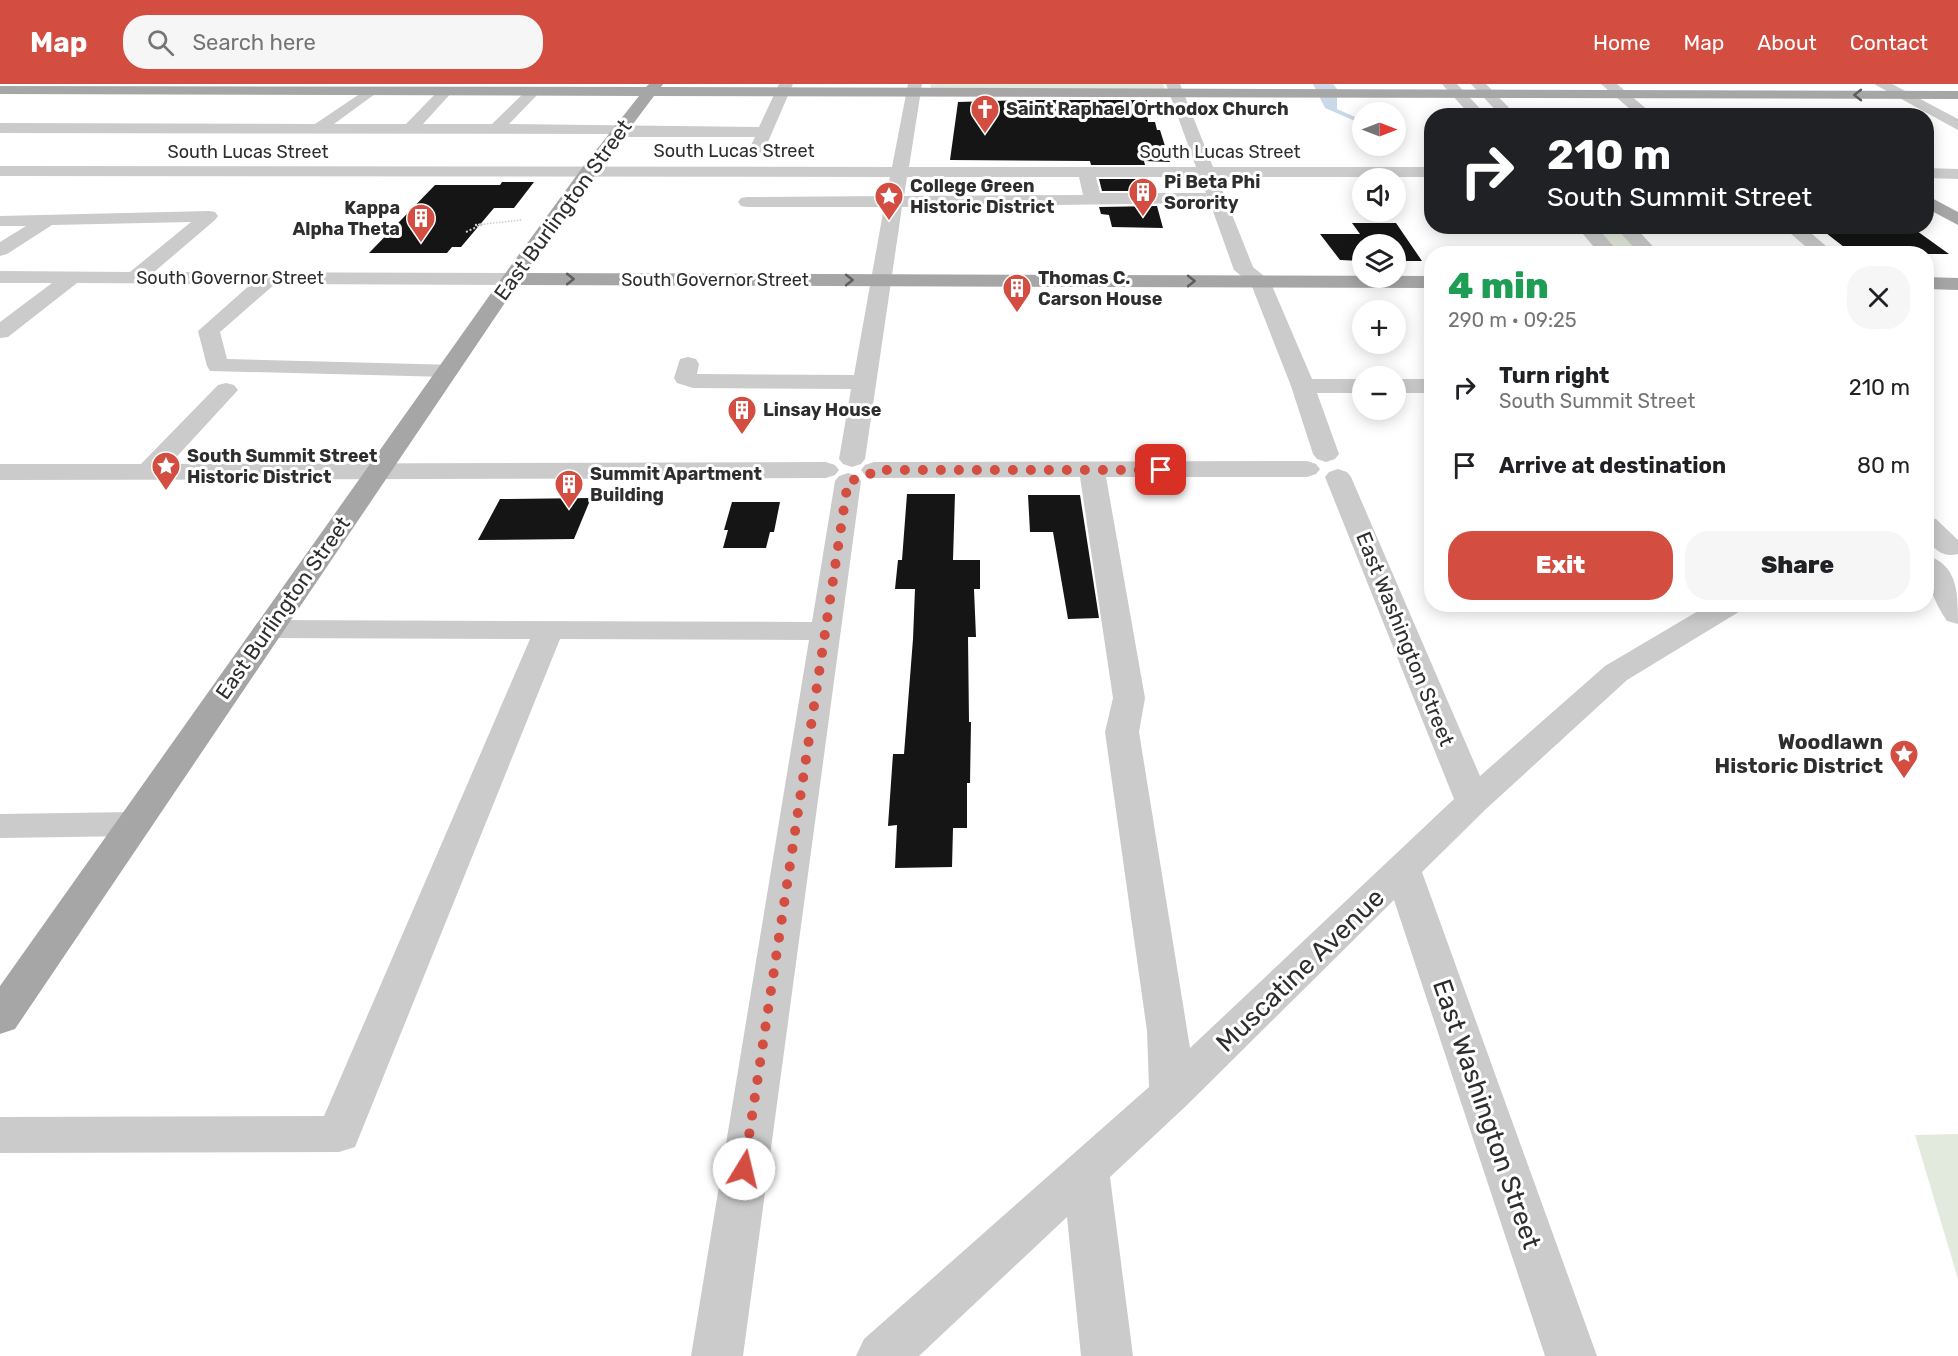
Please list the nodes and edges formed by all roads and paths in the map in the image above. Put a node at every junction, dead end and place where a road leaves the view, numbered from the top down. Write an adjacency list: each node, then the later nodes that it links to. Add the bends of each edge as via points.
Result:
1 (1608, 84): 15 (street)
2 (1743, 84): 16 (main road)
3 (1881, 84): 17 (street)
4 (561, 88): 5 (main road); 14 (main road)
5 (653, 88): 6 (main road); 30 (main road, East Burlington Street)
6 (784, 88): 7 (main road); 31 (street)
7 (914, 88): 8 (main road); 34 (street)
8 (1183, 88): 10 (main road, via 1305,93); 37 (street, East Washington Street)
9 (362, 89): 12 (main road); 13 (main road); 27 (street)
10 (1454, 89): 11 (main road); 19 (street)
11 (1483, 89): 15 (main road); 20 (street)
12 (0, 90)
13 (446, 91): 14 (main road); 28 (street)
14 (533, 92): 29 (street)
15 (1620, 94): 16 (main road); 21 (street)
16 (1759, 94): 17 (main road, one-way to 16); 22 (main road)
17 (1902, 95): 18 (main road); 23 (street)
18 (1958, 95)
19 (1472, 108)
20 (1502, 108)
21 (1638, 108)
22 (1781, 108)
23 (1926, 108)
24 (1934, 112): 25 (street)
25 (1958, 125)
26 (0, 128): 27 (street)
27 (319, 128): 28 (street)
28 (411, 129): 29 (street)
29 (496, 129): 30 (street)
30 (620, 131): 31 (street); 36 (main road, East Burlington Street)
31 (764, 132): 33 (street)
32 (0, 171): 36 (street, South Lucas Street)
33 (747, 171): 34 (street, South Lucas Street); 36 (street, South Lucas Street)
34 (899, 171): 35 (street, South Lucas Street); 43 (street)
35 (1085, 171): 37 (street, South Lucas Street); 41 (street)
36 (588, 172): 66 (main road, East Burlington Street)
37 (1216, 172): 38 (street, South Lucas Street); 42 (street, East Washington Street); 44 (street, East Washington Street)
38 (1424, 172)
39 (1934, 174): 40 (street)
40 (1958, 174)
41 (1093, 198): 42 (street); 43 (street)
42 (1218, 198): 61 (street, East Washington Street, via 1244,270)
43 (894, 201): 45 (street); 67 (street)
44 (1236, 201)
45 (747, 202)
46 (1934, 205): 48 (main road)
47 (530, 219): 51 (path)
48 (1958, 220)
49 (0, 221): 50 (street)
50 (46, 221): 60 (street); 64 (street, via 209,216)
51 (483, 224): 52 (path); 53 (path)
52 (475, 225)
53 (466, 232)
54 (1592, 234): 57 (street)
55 (1631, 234): 58 (street)
56 (1801, 234): 59 (street)
57 (1604, 246)
58 (1643, 246)
59 (1816, 246)
60 (0, 250)
61 (1260, 271): 67 (main road, South Governor Street, one-way to 61); 68 (main road, South Governor Street); 75 (street, East Washington Street)
62 (0, 277): 63 (street, South Governor Street)
63 (73, 278): 64 (street, South Governor Street); 71 (street)
64 (134, 278): 65 (street, South Governor Street)
65 (270, 278): 66 (street, South Governor Street); 73 (street, via 208,331 218,366)
66 (511, 279): 67 (main road, South Governor Street, one-way to 67); 73 (main road, East Burlington Street)
67 (880, 280): 74 (street)
68 (1424, 282)
69 (1934, 284): 70 (main road)
70 (1958, 284)
71 (0, 332)
72 (688, 364): 74 (street, via 685,378 693,381)
73 (448, 370): 85 (main road, East Burlington Street)
74 (863, 382): 81 (street)
75 (1303, 386): 76 (street); 80 (street, East Washington Street)
76 (1352, 386)
77 (1406, 386): 78 (street)
78 (1424, 386)
79 (226, 390): 84 (street)
80 (1324, 467): 82 (street); 95 (street, East Washington Street)
81 (850, 470): 82 (street); 85 (street); 94 (street)
82 (1092, 470): 100 (street, via 1129,698 1122,732 1168,1030)
83 (0, 472): 84 (street)
84 (148, 472): 85 (street)
85 (377, 472): 92 (main road, East Burlington Street)
86 (1934, 535): 87 (street)
87 (1944, 548): 89 (street, via 1951,572)
88 (1934, 569): 91 (street)
89 (1958, 576)
90 (1719, 612): 95 (street, Muscatine Avenue, via 1616,674)
91 (1958, 615)
92 (268, 629): 93 (street); 96 (main road, East Burlington Street)
93 (549, 630): 94 (street); 101 (street, via 339,1134)
94 (824, 631): 103 (street)
95 (1473, 801): 98 (street, Muscatine Avenue)
96 (135, 824): 97 (street); 99 (main road, East Burlington Street)
97 (0, 826)
98 (1402, 872): 100 (street, Muscatine Avenue); 106 (street, East Washington Street)
99 (0, 1018)
100 (1171, 1093): 102 (street, Muscatine Avenue)
101 (0, 1135)
102 (1086, 1170): 104 (street, Muscatine Avenue); 105 (street)
103 (717, 1356)
104 (882, 1356)
105 (1107, 1356)
106 (1571, 1356)

